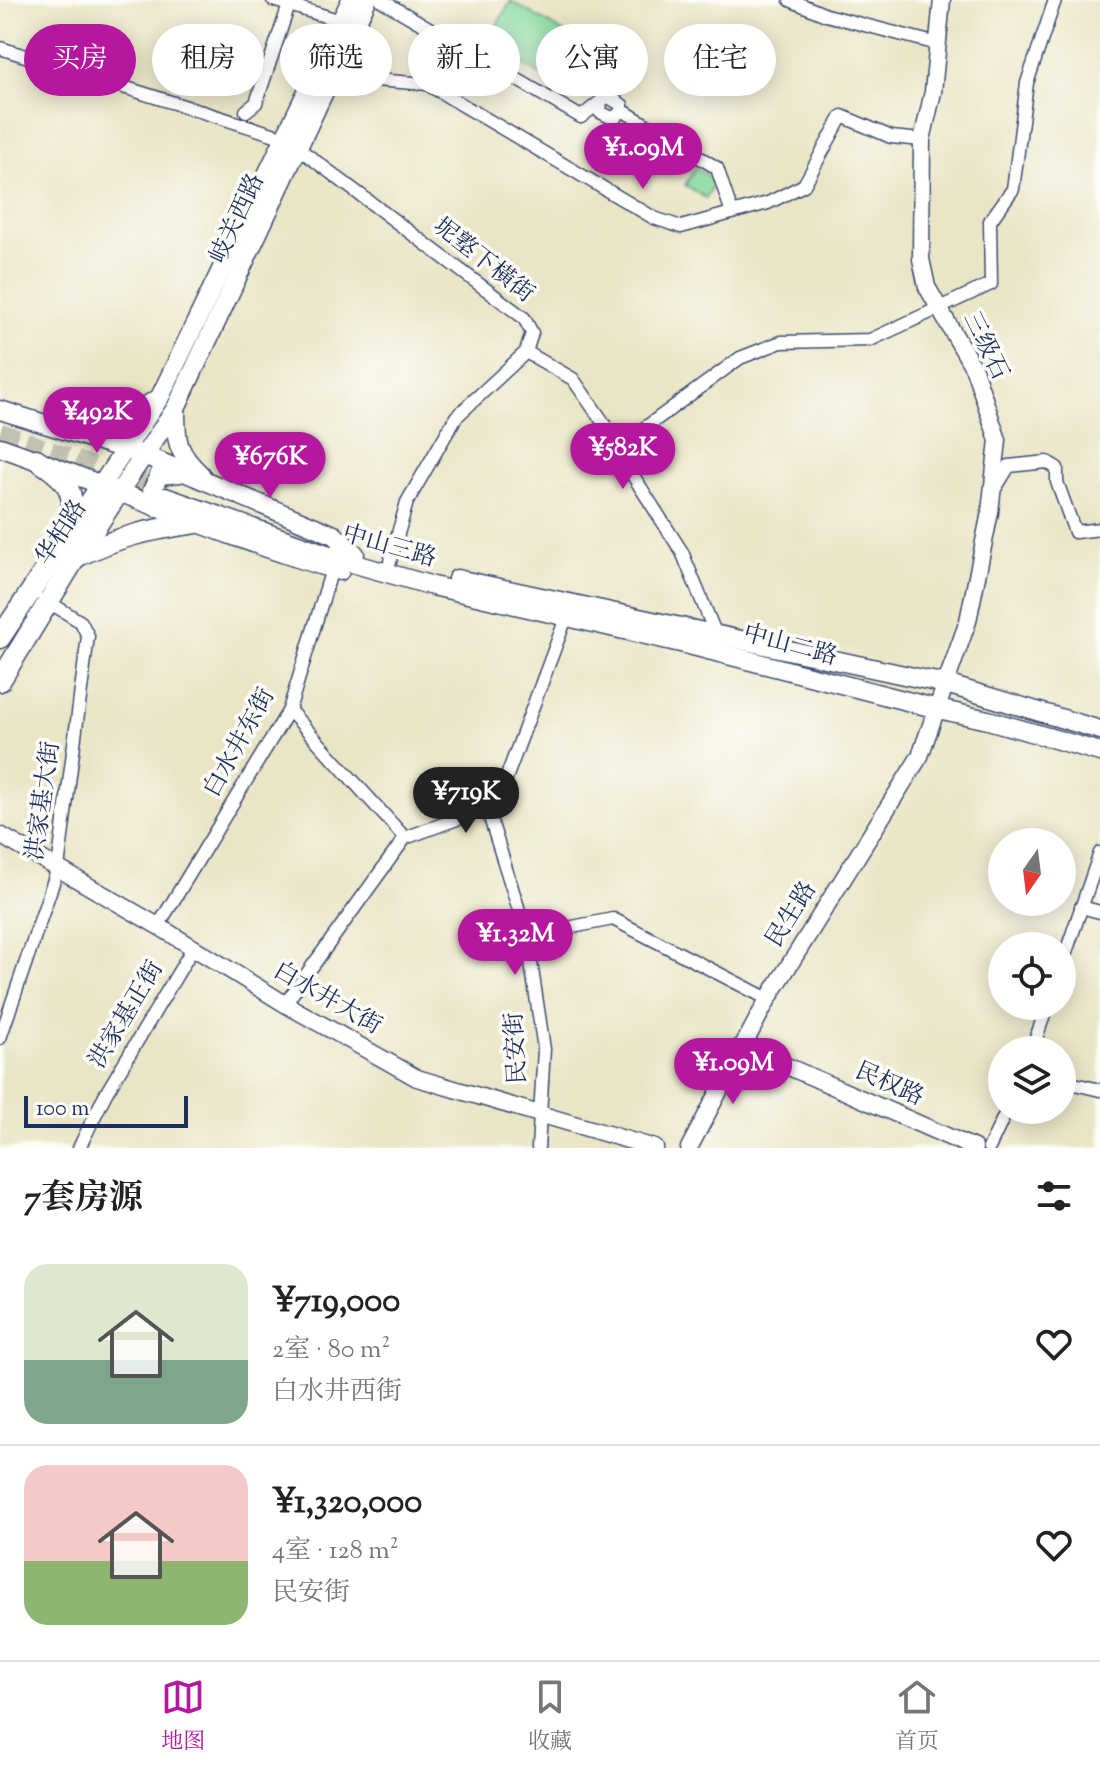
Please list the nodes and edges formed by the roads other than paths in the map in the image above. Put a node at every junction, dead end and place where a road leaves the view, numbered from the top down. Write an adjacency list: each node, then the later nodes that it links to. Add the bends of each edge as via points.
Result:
1 (273, 0): 8 (street)
2 (351, 0): 9 (main road, 岐关西路)
3 (367, 0): 10 (main road, 岐关西路)
4 (381, 0): 16 (street, via 581,117)
5 (790, 0): 11 (street, via 826,15)
6 (942, 0): 11 (street, 三级石)
7 (1055, 0): 21 (street, via 1027,83 1013,189 990,221 991,284)
8 (289, 5): 9 (street); 17 (street, via 256,103)
9 (341, 21): 19 (main road, 岐关西路)
10 (356, 24)
11 (938, 44): 18 (street, 三级石)
12 (0, 48): 19 (street, 坭墪下橫街)
13 (392, 81): 20 (street, via 427,84 654,218 681,227)
14 (319, 96): 19 (main road, 岐关西路)
15 (608, 96): 16 (street)
16 (604, 99): 20 (street, via 600,112 616,117 622,110 717,168)
17 (246, 111)
18 (922, 140): 20 (street, via 891,137 842,116 804,185); 21 (street, 三级石, via 921,259 927,287)
19 (292, 143): 22 (street, 坭墪下橫街, via 524,318 532,333); 23 (main road, 岐关西路)
20 (732, 213)
21 (939, 308): 27 (street, via 870,340 781,342 740,358); 33 (street, 三级石, via 974,369 998,440)
22 (526, 352): 27 (street, via 573,379); 39 (street, via 456,417 407,502)
23 (168, 403): 25 (main road, via 92,432); 28 (main road, 岐关西路); 30 (main road, via 183,458)
24 (0, 410): 25 (main road)
25 (60, 431): 28 (main road)
26 (0, 447): 29 (main road)
27 (616, 449): 45 (street, via 682,552)
28 (135, 452): 31 (main road, 华柏路); 32 (main road)
29 (36, 459): 31 (main road); 36 (main road, via 68,485 73,512)
30 (212, 485): 32 (main road); 37 (main road, via 334,535)
31 (110, 488): 32 (main road); 36 (main road, 华柏路); 38 (main road, 华柏路)
32 (168, 491): 34 (main road); 37 (main road, 中山三路); 41 (main road, 中山三路, via 352,563)
33 (993, 492): 35 (street, via 1009,466 1047,462 1057,468 1075,532); 48 (street, 三级石, via 968,621)
34 (196, 523): 38 (main road, via 111,540); 40 (main road)
35 (1100, 529)
36 (67, 535): 43 (main road, 华柏路)
37 (355, 554): 39 (main road, 中山三路)
38 (76, 557): 43 (main road, 华柏路)
39 (390, 562): 42 (main road, 中山三路)
40 (332, 569): 41 (main road, via 394,587); 50 (street, 白水井东街)
41 (433, 586): 42 (main road, 中山三路)
42 (467, 588): 44 (main road, 中山二路); 45 (main road, 中山二路)
43 (40, 596): 46 (main road, 华柏路); 47 (main road, 华柏路); 57 (street, 洪家基大街, via 81,622 88,636)
44 (566, 618): 49 (main road, 中山二路); 53 (street, via 507,776)
45 (716, 635): 48 (main road, 中山二路)
46 (0, 638)
47 (0, 681)
48 (946, 684): 49 (street, 三级石); 51 (main road, 中山二路)
49 (938, 709): 52 (main road, 中山二路); 64 (street, 民生路, via 920,756)
50 (289, 710): 55 (street); 60 (street, 白水井东街)
51 (1100, 730)
52 (1100, 752)
53 (487, 808): 55 (street); 62 (street, 民安街)
54 (0, 835): 57 (street, 白水井大街)
55 (405, 838): 65 (street)
56 (1100, 853): 58 (street)
57 (58, 868): 60 (street, 白水井大街); 66 (street, 洪家基大街)
58 (1081, 907): 59 (street); 61 (street)
59 (1100, 912)
60 (158, 926): 63 (street, 白水井大街)
61 (1073, 932)
62 (527, 936): 64 (street, via 613,919); 70 (street, 民安街, via 544,1049)
63 (193, 948): 65 (street, 白水井大街); 72 (street, 洪家基正街)
64 (768, 999): 67 (street, 民生路)
65 (285, 1004): 70 (street, 白水井大街, via 417,1078)
66 (0, 1038)
67 (741, 1046): 75 (street, 民生路); 76 (street, 民权路)
68 (1076, 1084): 69 (street)
69 (1100, 1090)
70 (541, 1114): 73 (street, 民安街); 74 (street, 白水井大街)
71 (1000, 1124): 77 (street)
72 (79, 1148)
73 (538, 1148)
74 (655, 1148)
75 (689, 1148)
76 (974, 1148)
77 (989, 1148)

